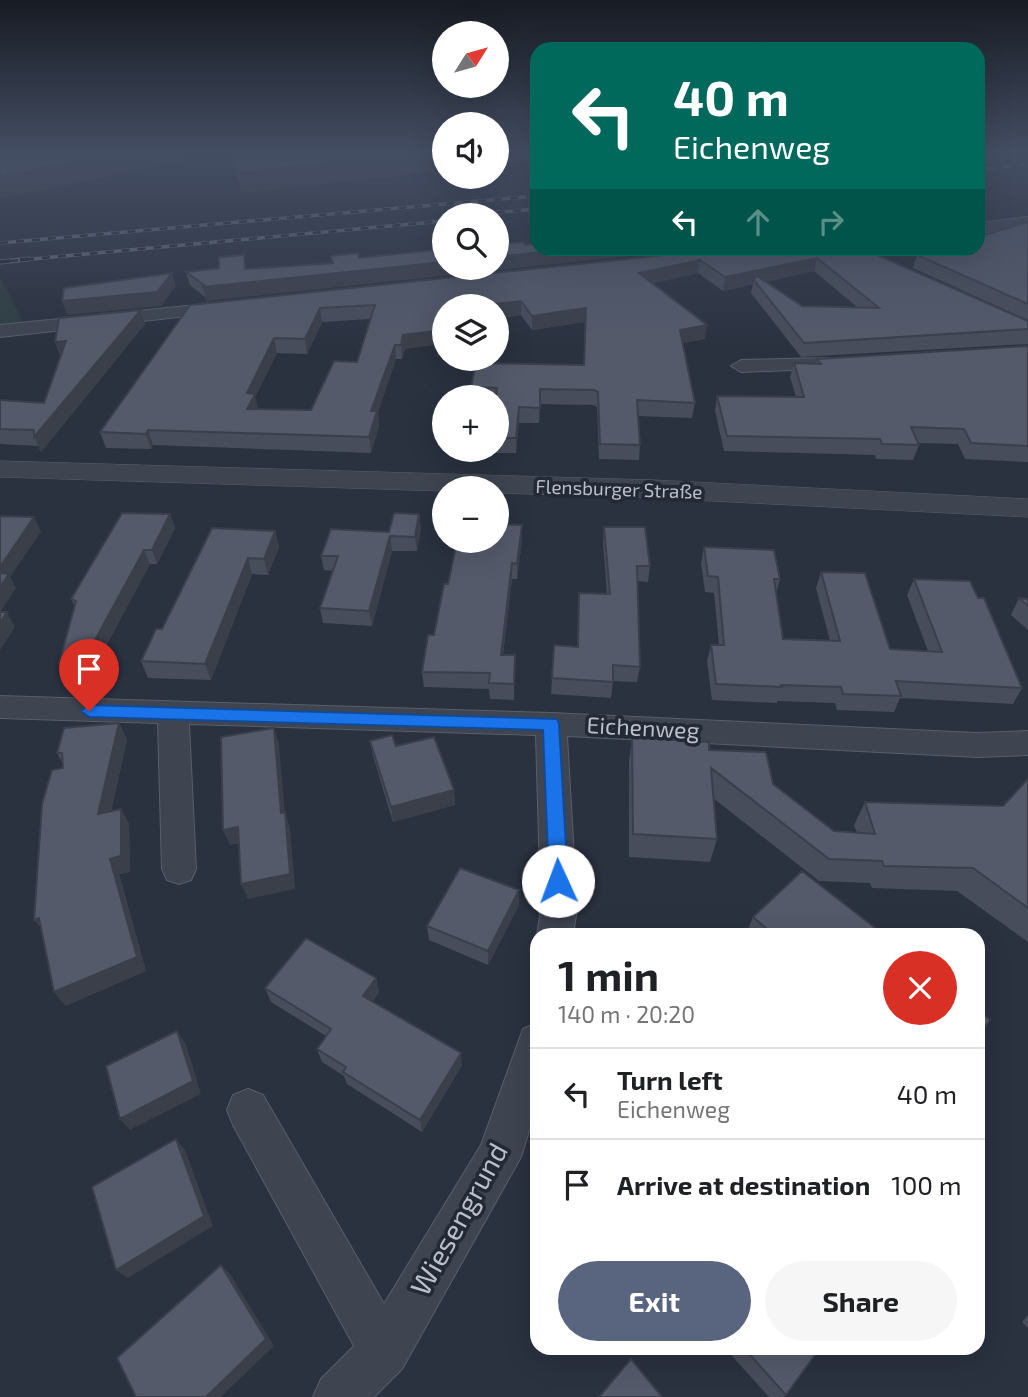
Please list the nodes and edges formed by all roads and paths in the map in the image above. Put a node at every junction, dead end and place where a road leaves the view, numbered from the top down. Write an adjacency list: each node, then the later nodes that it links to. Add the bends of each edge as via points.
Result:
1 (1028, 222): 2 (street)
2 (985, 227)
3 (249, 304): 4 (street)
4 (0, 331)
5 (849, 363): 6 (street)
6 (741, 366)
7 (0, 469): 8 (street, Flensburger Straße, via 641,489)
8 (1028, 508)
9 (0, 707): 10 (street, Eichenweg)
10 (173, 714): 11 (street, Eichenweg); 13 (street)
11 (551, 724): 12 (street, Eichenweg, via 964,745); 14 (street, via 559,909)
12 (1028, 743)
13 (179, 869)
14 (556, 928)
15 (530, 1064): 17 (street, Wiesengrund, via 499,1157)
16 (248, 1110): 17 (street)
17 (384, 1351): 18 (street, Wiesengrund)
18 (340, 1397)

